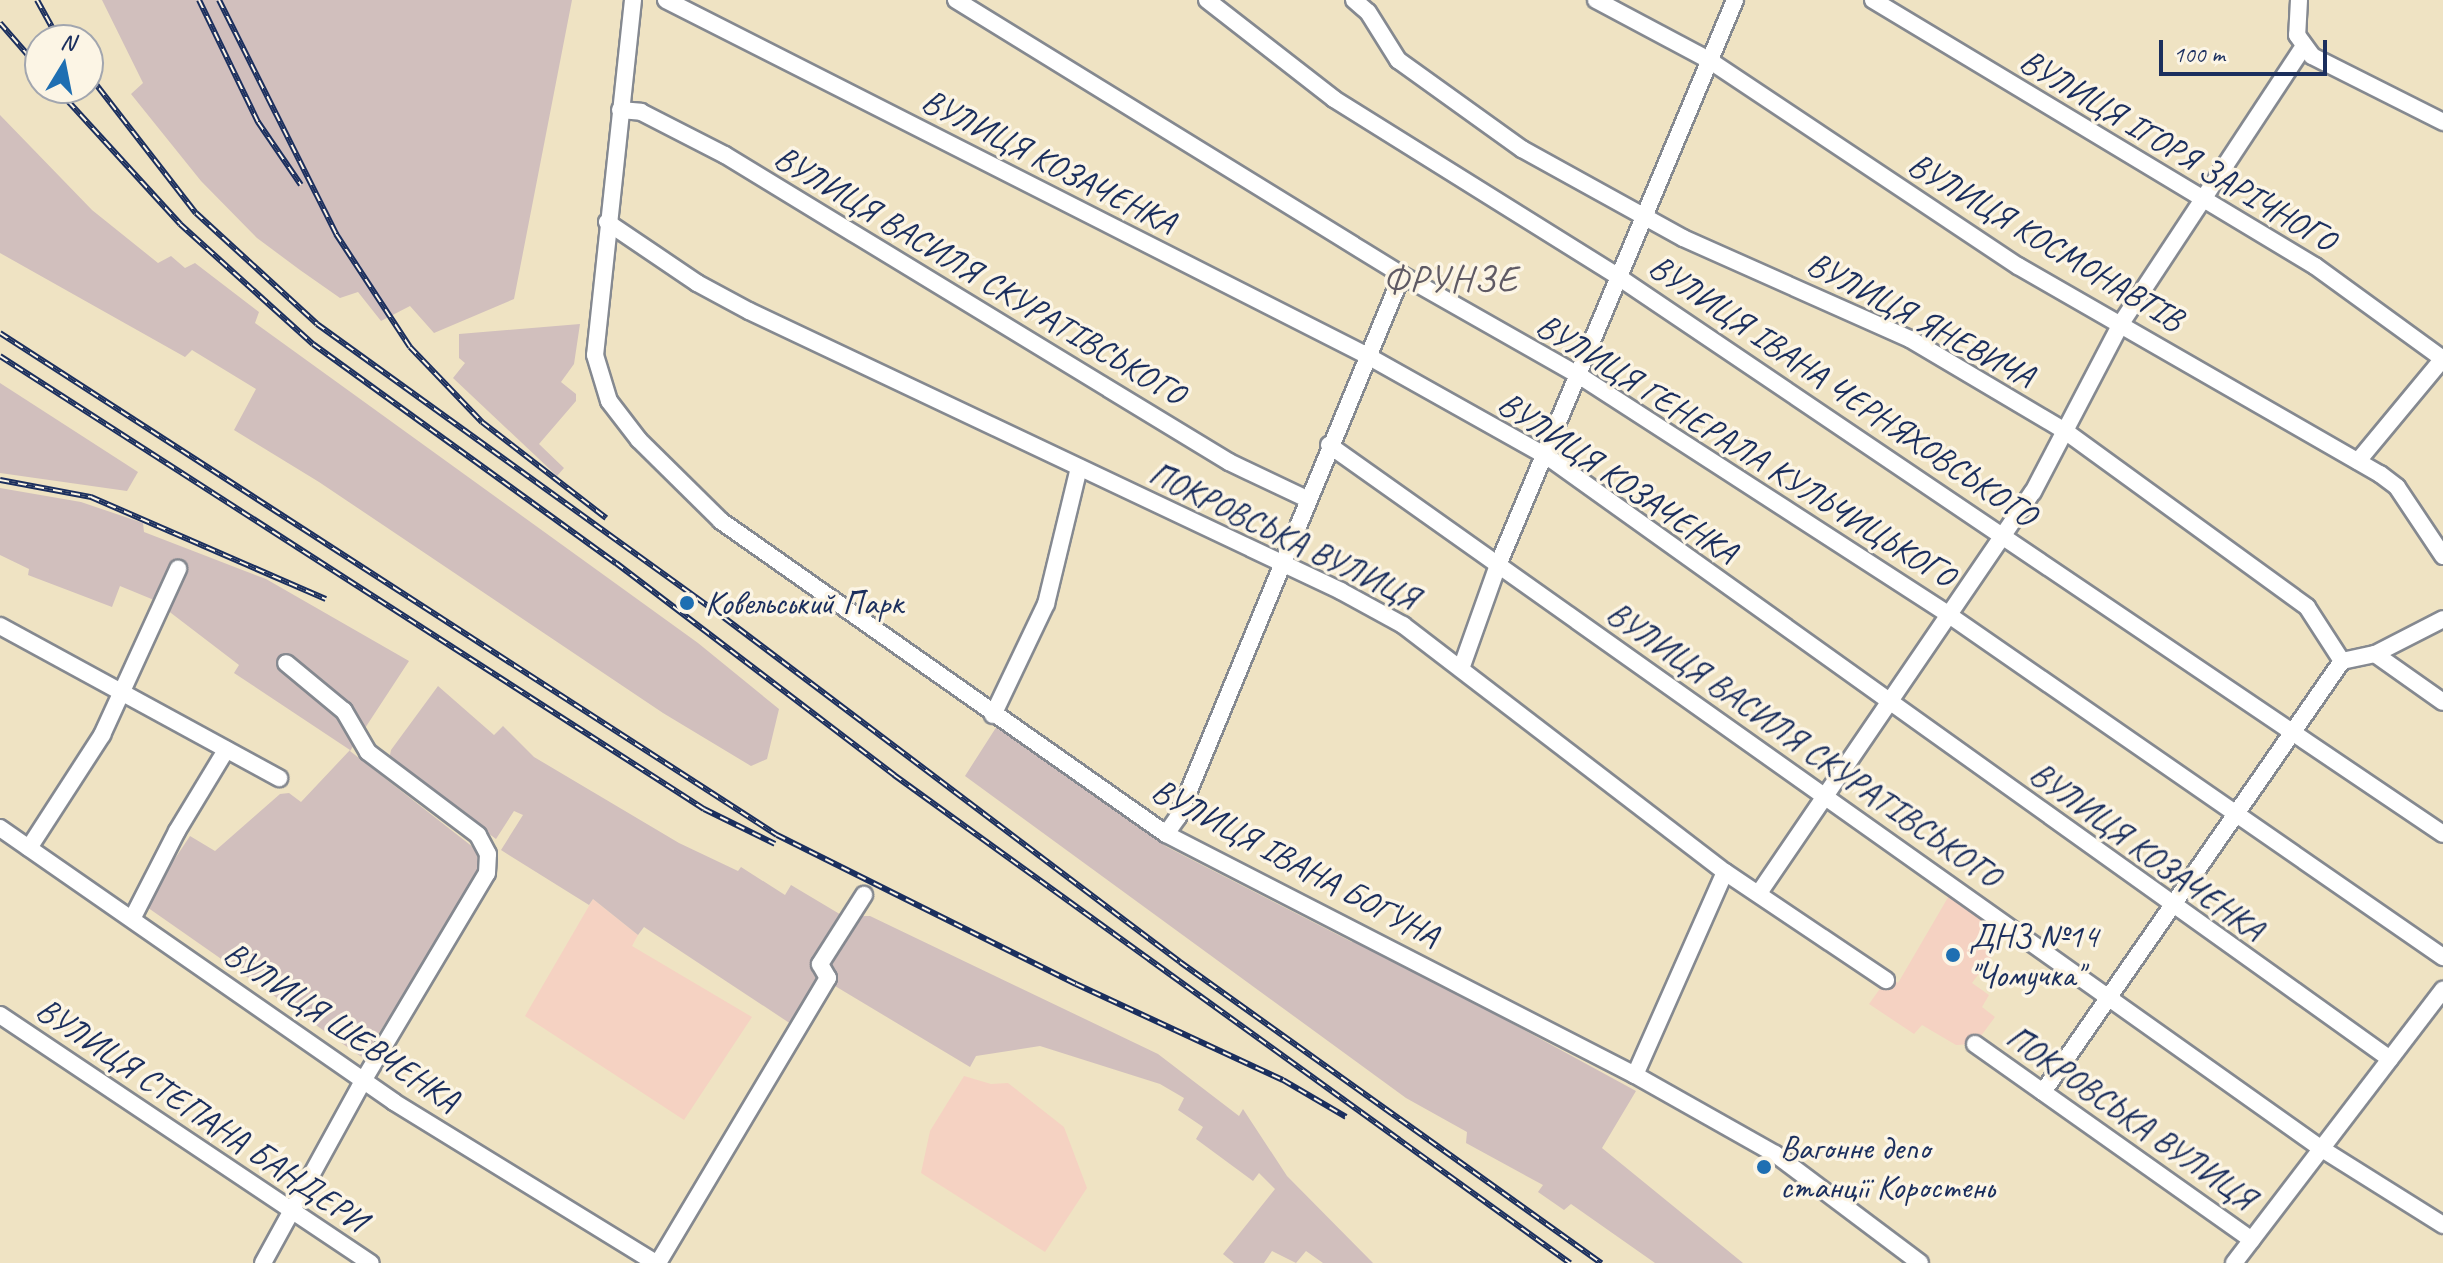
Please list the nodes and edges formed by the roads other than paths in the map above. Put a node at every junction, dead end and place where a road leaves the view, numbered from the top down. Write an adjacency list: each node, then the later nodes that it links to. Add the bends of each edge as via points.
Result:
1 (633, 0): 12 (street)
2 (666, 0): 20 (street, ВУЛИЦЯ КОЗАЧЕНКА)
3 (956, 0): 17 (street, ВУЛИЦЯ ГЕНЕРАЛА КУЛЬЧИЦЬКОГО)
4 (1207, 0): 18 (street, ВУЛИЦЯ ІВАНА ЧЕРНЯХОВСЬКОГО, via 1334,99)
5 (1354, 0): 15 (street, ВУЛИЦЯ ЯНЕВИЧА, via 1368,12 1398,60 1428,86 1522,149)
6 (1596, 0): 11 (street, ВУЛИЦЯ КОСМОНАВТІВ)
7 (1735, 0): 11 (street)
8 (1873, 0): 14 (street, ВУЛИЦЯ ІГОРЯ ЗАРІЧНОГО)
9 (2299, 0): 10 (street, via 2297,26)
10 (2303, 48): 13 (street); 14 (street)
11 (1709, 60): 15 (street); 19 (street, ВУЛИЦЯ КОСМОНАВТІВ, via 1933,212)
12 (620, 110): 16 (street); 28 (street, ВУЛИЦЯ ВАСИЛЯ СКУРАТІВСЬКОГО, via 641,112 725,155 1229,462)
13 (2443, 122)
14 (2203, 198): 19 (street); 21 (street, ВУЛИЦЯ ІГОРЯ ЗАРІЧНОГО, via 2315,266)
15 (1645, 218): 18 (street); 23 (street, ВУЛИЦЯ ЯНЕВИЧА, via 1910,339)
16 (607, 222): 27 (street, ПОКРОВСЬКА ВУЛИЦЯ, via 749,311); 44 (street, ВУЛИЦЯ ІВАНА БОГУНА, via 595,355 609,401 639,440 721,521)
17 (1402, 275): 20 (street); 22 (street, ВУЛИЦЯ ГЕНЕРАЛА КУЛЬЧИЦЬКОГО)
18 (1620, 278): 22 (street); 29 (street, ВУЛИЦЯ ІВАНА ЧЕРНЯХОВСЬКОГО)
19 (2122, 322): 23 (street); 26 (street, ВУЛИЦЯ КОСМОНАВТІВ)
20 (1366, 355): 24 (street); 25 (street, ВУЛИЦЯ КОЗАЧЕНКА)
21 (2442, 360): 26 (street)
22 (1580, 376): 25 (street); 34 (street, ВУЛИЦЯ ГЕНЕРАЛА КУЛЬЧИЦЬКОГО)
23 (2065, 431): 29 (street, via 2033,492); 38 (street, ВУЛИЦЯ ЯНЕВИЧА, via 2307,607)
24 (1329, 445): 28 (street); 32 (street, ВУЛИЦЯ ВАСИЛЯ СКУРАТІВСЬКОГО)
25 (1548, 457): 32 (street); 42 (street, ВУЛИЦЯ КОЗАЧЕНКА)
26 (2358, 461): 30 (street, ВУЛИЦЯ КОСМОНАВТІВ, via 2397,487)
27 (1079, 468): 31 (street, ПОКРОВСЬКА ВУЛИЦЯ); 44 (street, via 1046,604)
28 (1307, 499): 31 (street)
29 (2004, 532): 34 (street); 45 (street, ВУЛИЦЯ ІВАНА ЧЕРНЯХОВСЬКОГО)
30 (2443, 556)
31 (1281, 564): 40 (street, ПОКРОВСЬКА ВУЛИЦЯ, via 1403,625); 51 (street, via 1178,817)
32 (1498, 565): 40 (street); 48 (street, ВУЛИЦЯ ВАСИЛЯ СКУРАТІВСЬКОГО)
33 (178, 569): 41 (street)
34 (1949, 615): 42 (street); 49 (street, ВУЛИЦЯ ГЕНЕРАЛА КУЛЬЧИЦЬКОГО)
35 (2443, 619): 37 (street)
36 (0, 626): 41 (street)
37 (2375, 654): 38 (street); 43 (street)
38 (2342, 661): 45 (street)
39 (286, 663): 67 (street, via 344,711 368,752 478,835 488,854 487,873)
40 (1462, 666): 54 (street, ПОКРОВСЬКА ВУЛИЦЯ)
41 (121, 692): 46 (street); 53 (street, via 102,735)
42 (1889, 702): 48 (street); 57 (street, ВУЛИЦЯ КОЗАЧЕНКА)
43 (2443, 702)
44 (993, 715): 51 (street, ВУЛИЦЯ ІВАНА БОГУНА)
45 (2293, 731): 49 (street); 52 (street, ВУЛИЦЯ ІВАНА ЧЕРНЯХОВСЬКОГО)
46 (226, 750): 47 (street); 58 (street)
47 (279, 778)
48 (1826, 796): 55 (street); 62 (street, ВУЛИЦЯ ВАСИЛЯ СКУРАТІВСЬКОГО)
49 (2234, 816): 57 (street); 59 (street, ВУЛИЦЯ ГЕНЕРАЛА КУЛЬЧИЦЬКОГО)
50 (0, 828): 53 (street, ВУЛИЦЯ ШЕВЧЕНКА)
51 (1166, 834): 66 (street, ВУЛИЦЯ ІВАНА БОГУНА)
52 (2443, 834)
53 (29, 848): 58 (street, ВУЛИЦЯ ШЕВЧЕНКА)
54 (1725, 872): 55 (street, ПОКРОВСЬКА ВУЛИЦЯ); 66 (street)
55 (1759, 893): 60 (street, ПОКРОВСЬКА ВУЛИЦЯ)
56 (864, 895): 76 (street, via 820,964 828,978)
57 (2171, 907): 62 (street); 65 (street, ВУЛИЦЯ КОЗАЧЕНКА)
58 (132, 919): 67 (street, ВУЛИЦЯ ШЕВЧЕНКА)
59 (2443, 957)
60 (1886, 980)
61 (2443, 990): 65 (street)
62 (2109, 996): 68 (street); 69 (street, ВУЛИЦЯ ВАСИЛЯ СКУРАТІВСЬКОГО)
63 (0, 1015): 70 (street, ВУЛИЦЯ СТЕПАНА БАНДЕРИ)
64 (1975, 1044): 68 (street, ПОКРОВСЬКА ВУЛИЦЯ)
65 (2390, 1059): 69 (street)
66 (1635, 1075): 77 (street, ВУЛИЦЯ ІВАНА БОГУНА, via 1775,1154)
67 (363, 1081): 70 (street); 76 (street, ВУЛИЦЯ ШЕВЧЕНКА)
68 (2043, 1092): 72 (street, ПОКРОВСЬКА ВУЛИЦЯ)
69 (2322, 1149): 71 (street, ВУЛИЦЯ ВАСИЛЯ СКУРАТІВСЬКОГО); 72 (street)
70 (290, 1208): 74 (street); 75 (street, ВУЛИЦЯ СТЕПАНА БАНДЕРИ)
71 (2443, 1225)
72 (2252, 1240): 73 (street)
73 (2239, 1261)
74 (263, 1263)
75 (371, 1263)
76 (657, 1263)
77 (1920, 1263)

